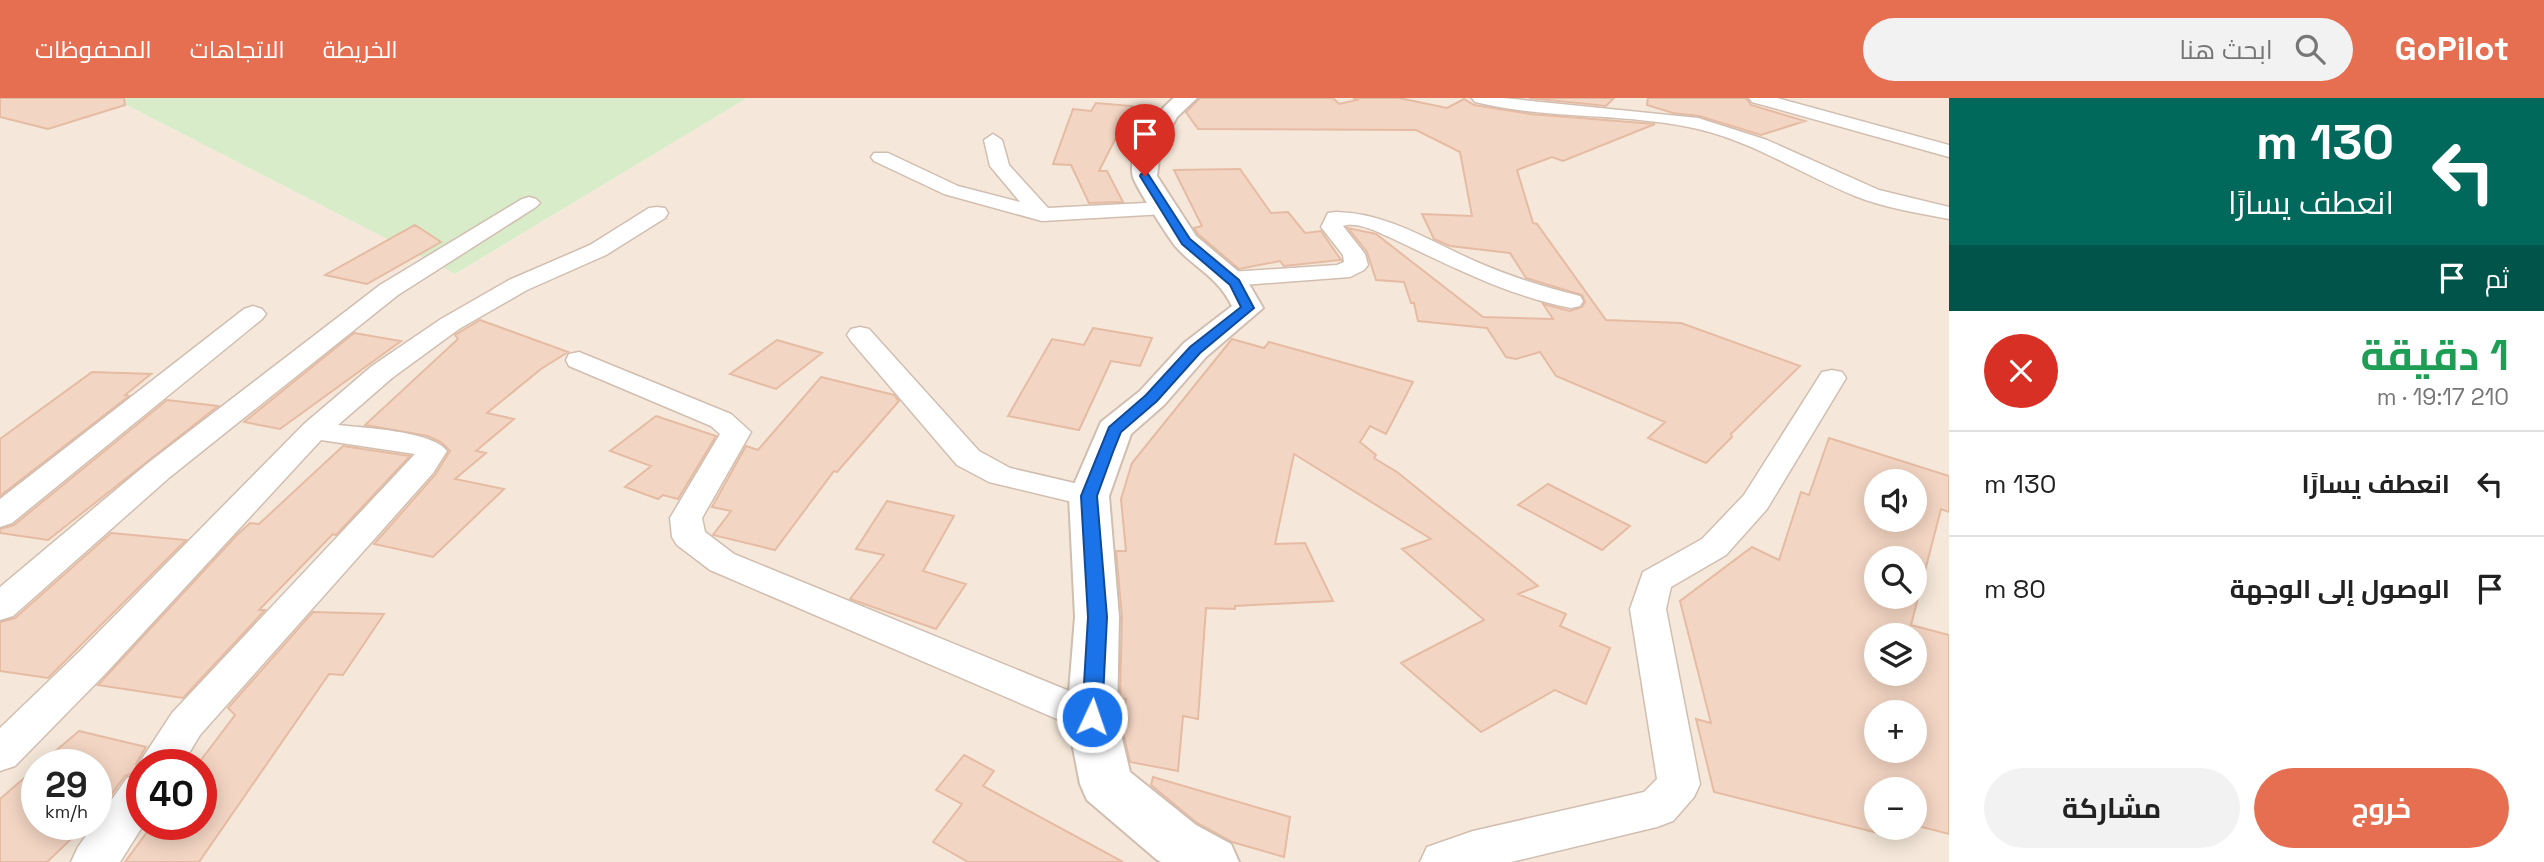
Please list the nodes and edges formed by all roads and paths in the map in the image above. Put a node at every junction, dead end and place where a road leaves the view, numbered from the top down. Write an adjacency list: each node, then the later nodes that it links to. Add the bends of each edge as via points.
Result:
1 (1187, 98): 10 (street, via 1168,113 1149,148 1145,176)
2 (1481, 98): 5 (street, via 1545,110 1642,115)
3 (1588, 98): 5 (street, via 1690,117)
4 (1758, 98): 7 (street)
5 (1700, 124): 12 (street, via 1767,146 1864,192)
6 (993, 140): 13 (street, via 1000,166)
7 (1949, 151)
8 (881, 157): 13 (street, via 951,190)
9 (529, 203): 23 (street, via 389,290 159,470)
10 (1165, 208): 13 (street); 14 (street, via 1186,241)
11 (657, 213): 20 (street, via 598,250 518,285 450,324 382,372)
12 (1949, 213)
13 (1042, 215)
14 (1230, 279): 15 (street, via 1342,272 1356,265 1354,254 1332,227 1336,218 1354,217 1377,222 1491,278 1539,296); 21 (street, via 1248,308 1195,350 1152,398 1114,430)
15 (1571, 301)
16 (253, 314): 22 (street)
17 (860, 335): 21 (street, via 968,458 1000,475)
18 (579, 360): 24 (street, via 721,420 736,432 687,518 689,537 722,562)
19 (1832, 378): 30 (street, via 1756,502 1714,547 1655,581 1648,609 1679,784 1657,808)
20 (314, 430): 25 (street, via 432,451 186,724); 26 (street)
21 (1089, 496): 24 (street, via 1097,617)
22 (0, 516)
23 (0, 607)
24 (1092, 717): 29 (street, via 1106,784 1176,842)
25 (170, 749)
26 (0, 754)
27 (126, 815): 28 (street)
28 (94, 862)
29 (1211, 862)
30 (1443, 862)

